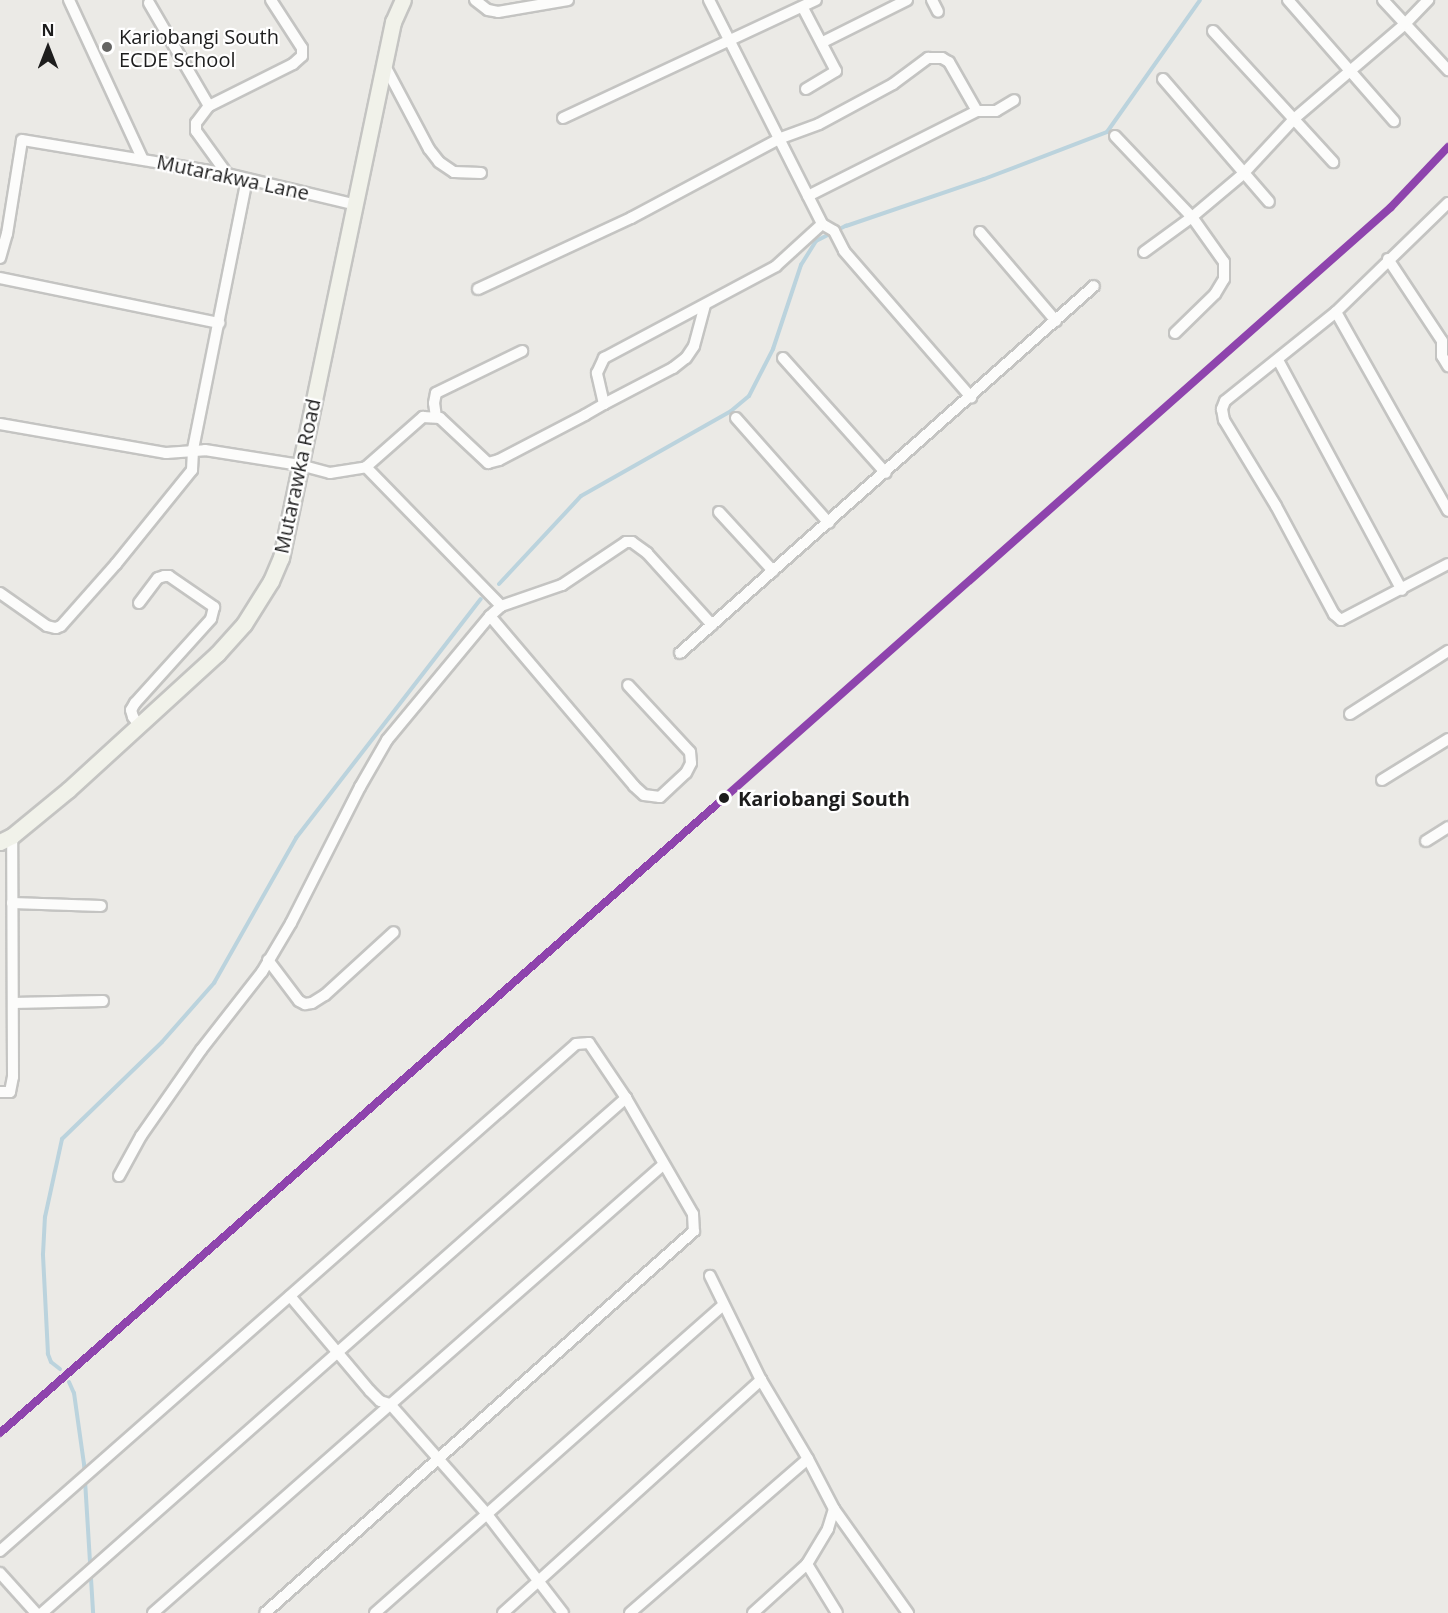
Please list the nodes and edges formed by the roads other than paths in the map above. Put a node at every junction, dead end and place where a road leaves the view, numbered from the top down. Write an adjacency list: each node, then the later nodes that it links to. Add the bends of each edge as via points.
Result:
1 (69, 0): 33 (street, Mutarakwa Lane)
2 (271, 0): 26 (street, via 302,48 299,61)
3 (403, 0): 20 (street, Mutarawka Road, via 393,22)
4 (475, 0): 5 (street, via 498,12)
5 (568, 0)
6 (709, 0): 18 (street)
7 (816, 0): 14 (street)
8 (907, 0): 19 (street)
9 (932, 0): 15 (street)
10 (1288, 0): 22 (street)
11 (1383, 0): 16 (street)
12 (1428, 0): 16 (street)
13 (149, 3): 26 (street)
14 (803, 8): 18 (street); 19 (street)
15 (938, 12)
16 (1404, 25): 21 (street); 22 (street)
17 (1213, 31): 29 (street)
18 (729, 39): 28 (street); 32 (street)
19 (823, 42): 24 (street, via 837,71)
20 (384, 63): 35 (street, via 439,162 454,172); 41 (street, Mutarawka Road)
21 (1448, 70)
22 (1350, 71): 29 (street); 30 (street)
23 (1163, 79): 37 (street)
24 (806, 89)
25 (1014, 100): 27 (street, via 996,111)
26 (209, 106): 36 (street, via 195,126)
27 (977, 111): 32 (street, via 949,62 935,57 819,124); 39 (street)
28 (563, 118)
29 (1294, 118): 34 (street); 37 (street)
30 (1394, 121)
31 (1115, 136): 43 (street)
32 (781, 138): 39 (street); 53 (street, via 632,218)
33 (142, 158): 36 (street, Mutarakwa Lane); 47 (street, via 22,140)
34 (1333, 162)
35 (481, 173)
36 (227, 174): 38 (street, Mutarakwa Lane)
37 (1243, 174): 40 (street); 43 (street)
38 (247, 179): 41 (street, Mutarakwa Lane); 57 (street)
39 (808, 196): 45 (street)
40 (1269, 202)
41 (353, 204): 69 (street, Mutarawka Road)
42 (1445, 207): 44 (street); 50 (street)
43 (1192, 217): 48 (street); 58 (street, via 1226,270 1215,294)
44 (1448, 221)
45 (822, 224): 54 (street, via 776,266); 63 (street, via 834,231 844,251)
46 (980, 232): 56 (street)
47 (3, 234): 49 (street)
48 (1144, 252)
49 (0, 258)
50 (1388, 259): 55 (street); 62 (street, via 1442,341 1442,356)
51 (0, 278): 57 (street)
52 (1094, 286): 56 (street)
53 (478, 289)
54 (705, 305): 64 (street, via 694,346 686,358); 64 (street, via 604,358 597,373)
55 (1336, 312): 61 (street); 72 (street)
56 (1056, 321): 63 (street)
57 (219, 323): 68 (street)
58 (1175, 333)
59 (522, 351): 65 (street, via 436,393)
60 (783, 358): 71 (street)
61 (1278, 360): 77 (street); 77 (street, via 1225,401 1224,420 1341,620)
62 (1448, 366)
63 (971, 397): 71 (street)
64 (604, 404): 65 (street, via 491,463 484,462)
65 (436, 417): 70 (street, via 423,417)
66 (736, 418): 74 (street)
67 (0, 424): 68 (street, via 166,453)
68 (192, 449): 69 (street); 78 (street, via 192,470 61,626 47,626)
69 (300, 465): 70 (street, via 330,473); 87 (street, Mutarawka Road, via 281,558 261,598 217,654)
70 (366, 467): 80 (street)
71 (886, 472): 74 (street)
72 (1448, 511)
73 (719, 512): 76 (street)
74 (829, 523): 76 (street)
75 (1448, 564): 77 (street)
76 (774, 571): 82 (street)
77 (1402, 590)
78 (0, 593)
79 (139, 603): 87 (street, via 158,578 169,576 213,607 211,619 135,703 131,710)
80 (501, 606): 81 (street); 82 (street, via 562,585 620,544 632,542)
81 (490, 616): 85 (street, via 634,786 644,795 660,797 686,773 691,763 690,752); 98 (street, via 387,740)
82 (712, 625): 84 (street)
83 (1448, 651): 86 (street)
84 (680, 654)
85 (627, 685)
86 (1350, 714)
87 (140, 725): 91 (street, Mutarawka Road)
88 (1448, 740): 89 (street)
89 (1382, 780)
90 (1448, 827): 92 (street)
91 (6, 839): 93 (street)
92 (1426, 841)
93 (12, 903): 94 (street); 96 (street)
94 (101, 906)
95 (0, 929): 96 (street)
96 (12, 929): 100 (street)
97 (394, 932): 98 (street, via 312,1003 299,1001)
98 (268, 960): 106 (street, via 201,1050)
99 (103, 1001): 100 (street)
100 (13, 1003): 102 (street)
101 (0, 1022): 102 (street)
102 (13, 1022): 103 (street, via 13,1077 10,1092)
103 (0, 1092)
104 (626, 1098): 105 (street); 108 (street, via 589,1043 576,1044); 110 (street)
105 (663, 1165): 112 (street); 114 (street, via 693,1214 694,1231)
106 (119, 1176)
107 (710, 1276): 109 (street)
108 (290, 1296): 110 (street); 117 (street)
109 (723, 1305): 111 (street); 116 (street)
110 (338, 1352): 112 (street, via 380,1401); 122 (street)
111 (761, 1380): 113 (street); 120 (street)
112 (390, 1404): 114 (street); 123 (street)
113 (808, 1459): 115 (street); 128 (street)
114 (439, 1460): 116 (street); 124 (street)
115 (834, 1509): 118 (street, via 828,1529); 131 (street)
116 (486, 1512): 120 (street); 125 (street)
117 (0, 1551)
118 (807, 1564): 129 (street); 130 (street)
119 (0, 1573): 121 (street)
120 (539, 1580): 126 (street); 127 (street)
121 (36, 1613)
122 (42, 1613)
123 (153, 1613)
124 (265, 1613)
125 (375, 1613)
126 (503, 1613)
127 (563, 1613)
128 (630, 1613)
129 (753, 1613)
130 (837, 1613)
131 (908, 1613)

